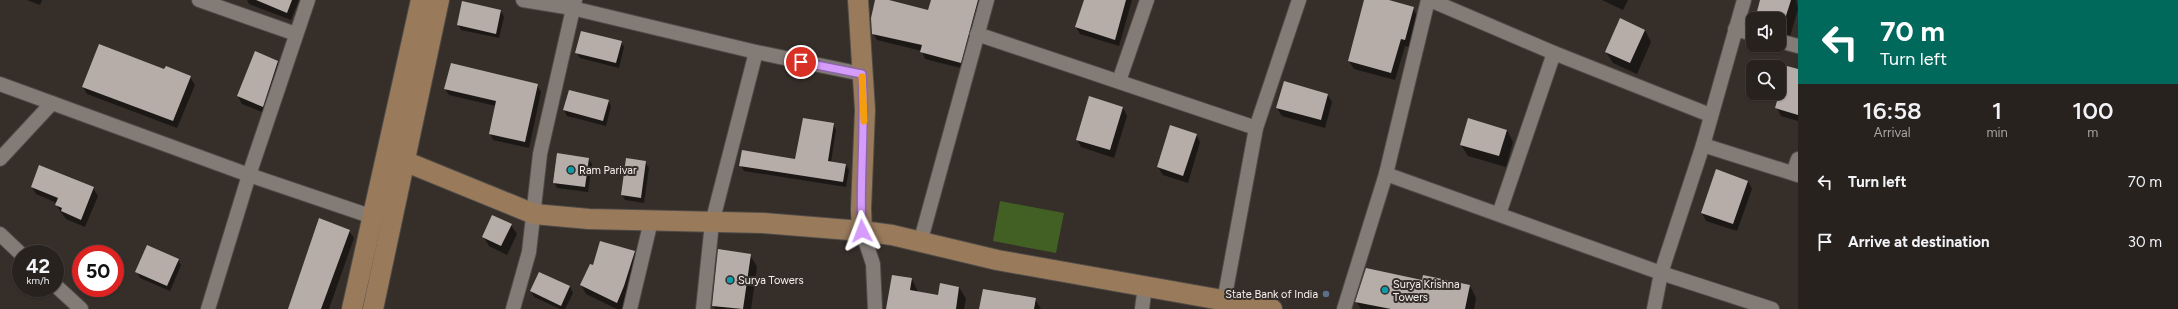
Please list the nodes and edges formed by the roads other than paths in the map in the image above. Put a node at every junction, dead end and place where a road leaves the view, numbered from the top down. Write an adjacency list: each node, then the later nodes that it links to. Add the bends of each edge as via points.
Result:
1 (200, 0): 15 (street)
2 (308, 0): 15 (street)
3 (421, 0): 36 (street)
4 (439, 0): 30 (street)
5 (523, 0): 12 (street)
6 (858, 0): 21 (street)
7 (987, 0): 16 (street)
8 (1147, 0): 22 (street)
9 (1299, 0): 26 (street)
10 (1429, 0): 20 (street); 31 (street)
11 (1744, 0): 13 (street)
12 (574, 4): 19 (street); 34 (street, via 540,154)
13 (1735, 29): 14 (street); 25 (street)
14 (1746, 32)
15 (296, 34): 33 (street)
16 (977, 34): 22 (street); 41 (street)
17 (1786, 43): 18 (street)
18 (1798, 46)
19 (756, 52): 21 (street); 38 (street)
20 (1554, 53): 25 (street); 35 (street)
21 (862, 74): 39 (street, via 865,110)
22 (1119, 81): 26 (street)
23 (0, 84): 24 (street)
24 (52, 103): 28 (street); 33 (street)
25 (1710, 115): 27 (street)
26 (1256, 128): 46 (street)
27 (1703, 145): 32 (street); 43 (street)
28 (0, 159)
29 (1798, 159): 32 (street)
30 (404, 161): 34 (street); 50 (street)
31 (1386, 174): 35 (street); 57 (street)
32 (1796, 174)
33 (249, 175): 36 (street); 48 (street)
34 (534, 214): 37 (street); 51 (street, via 529,252)
35 (1499, 214): 43 (street)
36 (373, 217): 49 (street)
37 (651, 221): 38 (street); 52 (street)
38 (712, 223): 39 (street, via 763,223); 53 (street)
39 (862, 231): 41 (street, via 892,235); 54 (street, via 873,264)
40 (0, 234): 42 (street)
41 (920, 244): 44 (street)
42 (12, 245)
43 (1661, 272): 58 (street); 59 (street)
44 (1145, 286): 46 (street); 55 (street)
45 (64, 293): 47 (street)
46 (1224, 301): 56 (street)
47 (81, 309)
48 (208, 309)
49 (352, 309)
50 (373, 309)
51 (513, 309)
52 (630, 309)
53 (703, 309)
54 (875, 309)
55 (1142, 309)
56 (1272, 309)
57 (1344, 309)
58 (1654, 309)
59 (1772, 309)

